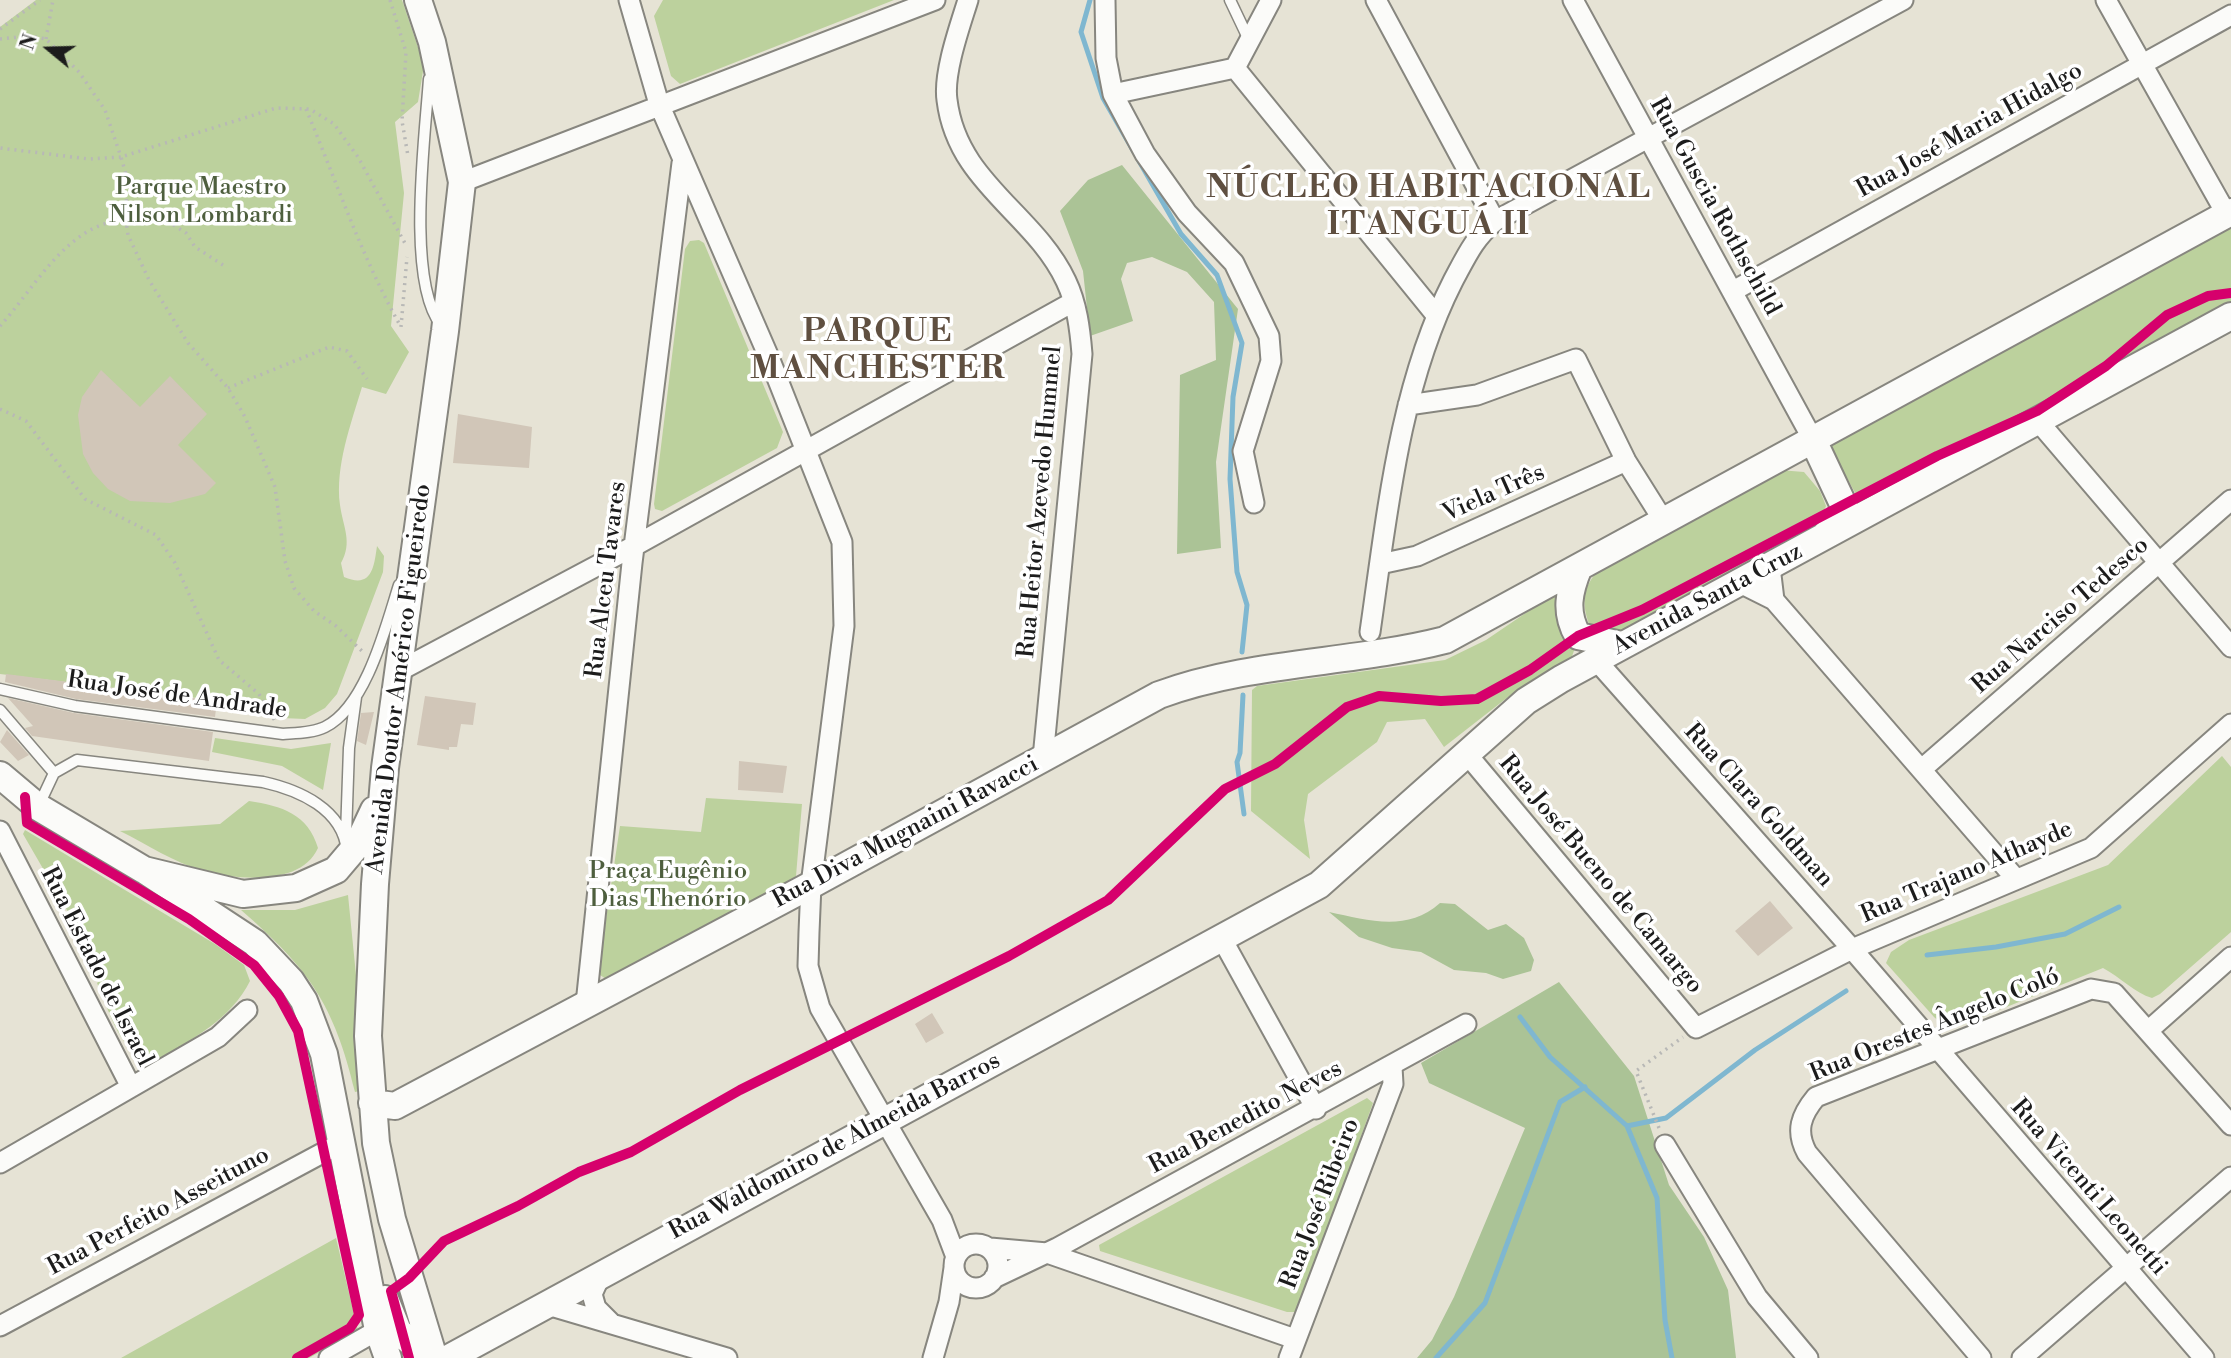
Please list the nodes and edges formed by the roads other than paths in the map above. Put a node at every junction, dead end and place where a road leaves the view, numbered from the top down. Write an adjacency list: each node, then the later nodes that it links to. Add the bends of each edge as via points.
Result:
1 (418, 0): 14 (main road, Avenida Doutor Américo Figueiredo)
2 (629, 0): 18 (street)
3 (1105, 0): 17 (street, via 1106,58)
4 (1230, 0): 13 (lane)
5 (1271, 0): 13 (street)
6 (1376, 0): 23 (street)
7 (1573, 0): 19 (street, Rua Guscia Rothschild)
8 (1903, 0): 19 (street)
9 (2106, 0): 15 (street)
10 (930, 1): 11 (street); 18 (street)
11 (966, 6): 25 (street, Rua Heitor Azevedo Hummel, via 946,97 952,122 969,162 1056,262)
12 (2231, 15): 15 (street, Rua José Maria Hidalgo)
13 (1250, 40): 16 (street)
14 (432, 42): 21 (main road, Avenida Doutor Américo Figueiredo); 28 (lane, via 421,258 432,314)
15 (2142, 64): 22 (street); 24 (street, Rua José Maria Hidalgo)
16 (1235, 68): 17 (street); 26 (street)
17 (1113, 94): 36 (street, via 1144,154 1187,213 1234,263 1269,336 1270,361 1243,451)
18 (659, 104): 20 (street); 21 (street)
19 (1649, 140): 23 (street); 24 (street, Rua Guscia Rothschild)
20 (682, 162): 32 (street); 41 (street, Rua Alceu Tavares)
21 (462, 182): 28 (main road, Avenida Doutor Américo Figueiredo)
22 (2229, 213): 31 (main road)
23 (1495, 221): 26 (street, via 1476,237)
24 (1733, 291): 31 (street, Rua Guscia Rothschild)
25 (1073, 302): 32 (street); 61 (street, Rua Heitor Azevedo Hummel, via 1082,354)
26 (1436, 315): 29 (street)
27 (2231, 316): 30 (main road, Avenida Santa Cruz)
28 (445, 331): 38 (main road, Avenida Doutor Américo Figueiredo)
29 (1408, 405): 34 (street, via 1477,395 1576,359); 42 (street)
30 (2038, 421): 40 (main road, Avenida Santa Cruz); 43 (street)
31 (1812, 438): 33 (main road); 37 (main road)
32 (805, 450): 41 (street); 71 (street, via 842,542 844,626)
33 (1777, 457): 37 (main road, via 1821,470); 39 (main road)
34 (1626, 461): 39 (street); 42 (street, Viela Três, via 1417,556)
35 (2231, 500): 43 (street, Rua Narciso Tedesco)
36 (1254, 503)
37 (1843, 506): 40 (main road, via 1838,523)
38 (419, 518): 48 (main road, Avenida Doutor Américo Figueiredo); 57 (lane, Rua José de Andrade, via 373,663)
39 (1663, 520): 44 (main road)
40 (1821, 540): 45 (main road, Avenida Santa Cruz)
41 (635, 545): 53 (street); 75 (street, Rua Alceu Tavares)
42 (1380, 564): 50 (street)
43 (2158, 564): 52 (street); 63 (street, Rua Narciso Tedesco)
44 (1579, 567): 49 (main road, via 1569,606); 50 (main road, via 1445,640)
45 (1770, 567): 46 (main road, Avenida Santa Cruz); 47 (street)
46 (1740, 583): 47 (street); 51 (main road, Avenida Santa Cruz)
47 (1774, 600): 63 (street)
48 (403, 632): 53 (street, via 411,646); 55 (main road, Avenida Doutor Américo Figueiredo)
49 (1578, 636): 51 (main road); 54 (main road)
50 (1378, 642): 61 (main road, Rua Diva Mugnaini Ravacci, via 1193,682 1159,695)
51 (1622, 645): 54 (main road, Avenida Santa Cruz)
52 (2231, 647)
53 (433, 653): 55 (street)
54 (1596, 660): 60 (main road, Avenida Santa Cruz, via 1526,701); 73 (street, Rua Clara Goldman)
55 (399, 671): 62 (main road, Avenida Doutor Américo Figueiredo)
56 (0, 689): 57 (lane, Rua José de Andrade, via 75,706 283,734 324,728)
57 (356, 696): 68 (lane, Avenida Doutor Américo Figueiredo, via 349,748)
58 (0, 710): 64 (lane)
59 (2231, 724): 70 (street, Rua Trajano Athayde, via 2091,848)
60 (1466, 753): 72 (main road, Avenida Santa Cruz, via 1319,886); 78 (street, Rua José Bueno de Camargo)
61 (1043, 758): 71 (main road, Rua Diva Mugnaini Ravacci)
62 (385, 768): 68 (main road, via 375,807); 83 (main road, Avenida Doutor Américo Figueiredo, via 368,1035)
63 (1923, 768): 70 (street)
64 (54, 773): 66 (lane); 68 (lane, via 77,760 289,788 332,816)
65 (0, 775): 66 (main road)
66 (38, 807): 69 (main road)
67 (0, 831): 82 (street, Rua Estado de Israel)
68 (347, 847): 69 (main road, via 336,870 310,884 272,893 220,891)
69 (144, 870): 88 (main road, via 255,943 290,981 317,1027)
70 (2016, 879): 73 (street, Rua Trajano Athayde)
71 (811, 885): 75 (main road, Rua Diva Mugnaini Ravacci); 85 (street, via 808,966 813,989)
72 (1222, 939): 84 (street); 85 (main road, Rua Waldomiro de Almeida Barros)
73 (1852, 949): 78 (street, Rua Trajano Athayde); 80 (street, Rua Clara Goldman)
74 (2231, 957): 79 (street)
75 (586, 1004): 83 (main road, Rua Diva Mugnaini Ravacci, via 395,1106)
76 (247, 1010): 82 (street, via 218,1037)
77 (1466, 1024): 81 (street, Rua Benedito Neves)
78 (1696, 1028)
79 (2149, 1030): 80 (street, Rua Orestes Ângelo Coló, via 2114,993 2091,989); 86 (street)
80 (1937, 1049): 95 (street, Rua Vicenti Leonetti); 111 (street, Rua Orestes Ângelo Coló, via 1816,1097 1799,1126 1807,1153)
81 (1392, 1066): 84 (street, Rua Benedito Neves); 103 (street, Rua José Ribeiro, via 1393,1084)
82 (131, 1087): 89 (street)
83 (372, 1102): 106 (main road, Avenida Doutor Américo Figueiredo, via 392,1219)
84 (1316, 1109): 93 (street, Rua Benedito Neves)
85 (884, 1119): 94 (street, via 942,1220); 96 (main road, Rua Waldomiro de Almeida Barros)
86 (2231, 1125)
87 (1662, 1136): 110 (street, via 1757,1297)
88 (341, 1143): 91 (main road); 100 (street, Rua Perfeito Asseituno)
89 (2, 1157)
90 (2231, 1177): 95 (street)
91 (350, 1180): 101 (main road); 106 (main road, via 390,1317 406,1341)
92 (990, 1248): 93 (street); 94 (street, via 971,1244); 97 (street, via 998,1266)
93 (1047, 1253): 97 (street, Rua Benedito Neves); 103 (street)
94 (955, 1263): 97 (street, via 965,1285); 102 (street)
95 (2124, 1268): 112 (street); 113 (street, Rua Vicenti Leonetti)
96 (602, 1272): 98 (main road, Rua Waldomiro de Almeida Barros); 99 (street, via 592,1294 596,1308)
97 (986, 1283): 102 (street, Rua Benedito Neves, via 966,1293)
98 (544, 1304): 99 (street); 107 (main road, Rua Waldomiro de Almeida Barros)
99 (610, 1322): 108 (street)
100 (0, 1326)
101 (378, 1330): 104 (street); 105 (main road)
102 (941, 1330): 109 (street)
103 (1292, 1349)
104 (329, 1358)
105 (388, 1358)
106 (432, 1358)
107 (449, 1358)
108 (727, 1358)
109 (933, 1358)
110 (1808, 1358)
111 (1981, 1358)
112 (2022, 1358)
113 (2204, 1358)

